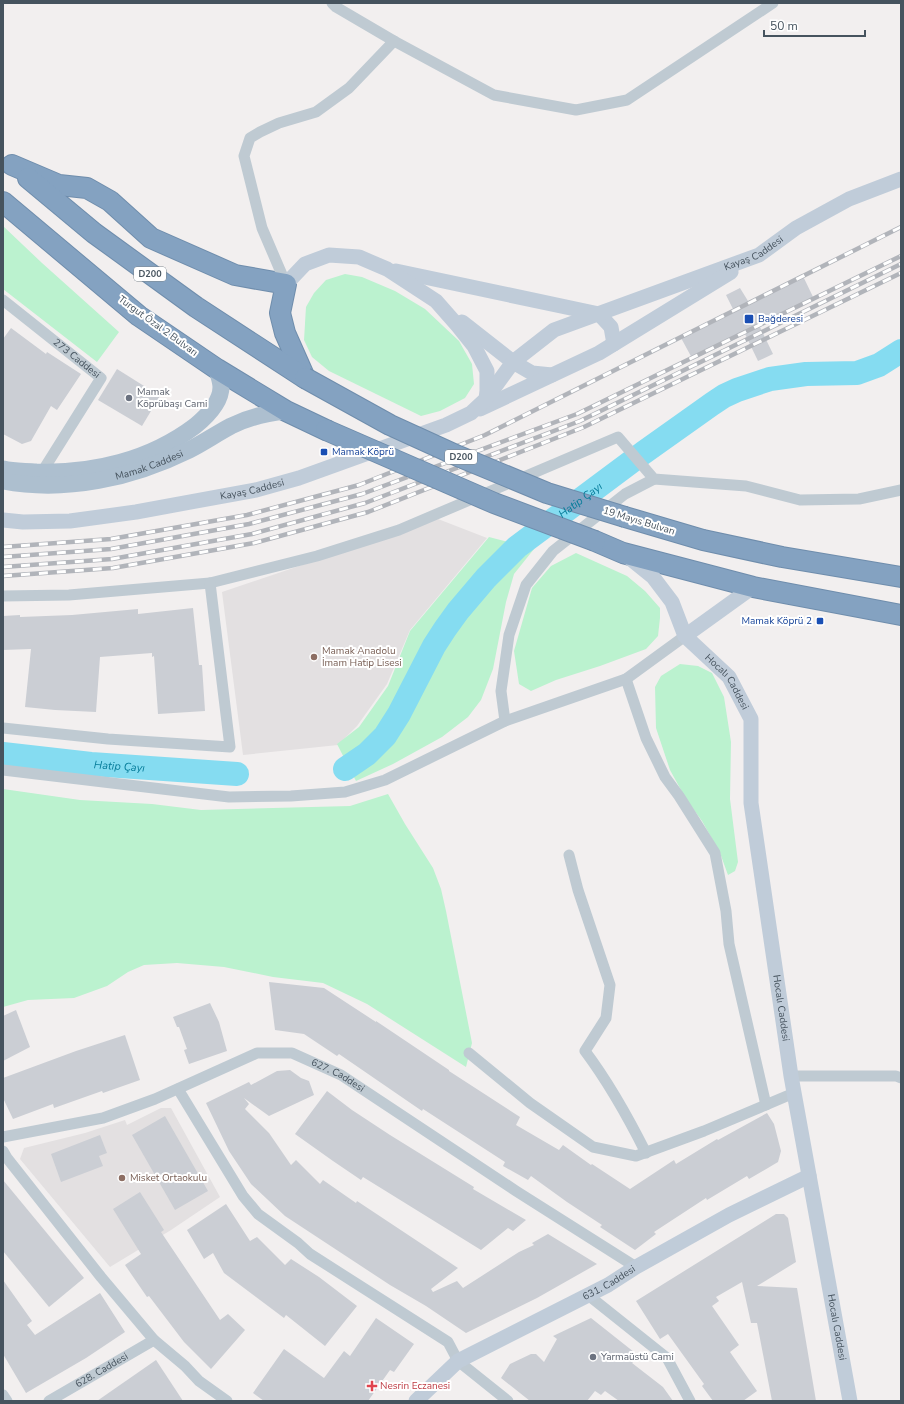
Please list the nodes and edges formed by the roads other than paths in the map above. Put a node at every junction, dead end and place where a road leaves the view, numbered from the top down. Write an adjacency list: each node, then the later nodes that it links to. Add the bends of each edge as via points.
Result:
1 (332, 3): 3 (street)
2 (773, 3): 3 (street, via 627,100 576,110 494,95)
3 (394, 41): 9 (street, via 349,88 316,112 279,123 250,138 244,156 262,228)
4 (8, 161): 9 (highway, via 59,184 87,188 110,201 151,238 235,275); 17 (highway, D200, via 94,233 196,307)
5 (901, 179): 7 (street, Kayaş Caddesi, via 849,199 796,228)
6 (3, 202): 15 (highway, Turgut Özal 2 Bulvarı, via 139,316)
7 (759, 255): 12 (street, Kayaş Caddesi); 13 (street)
8 (387, 270): 9 (street, via 359,257 329,255 305,264); 11 (street); 12 (street)
9 (286, 284): 17 (highway, via 280,313 285,333)
10 (3, 300): 22 (street, 273 Caddesi, via 101,378)
11 (436, 301): 14 (street); 18 (street, via 474,346 487,371)
12 (599, 314): 13 (street, via 611,327); 14 (street, Kayaş Caddesi, via 554,330)
13 (614, 344): 16 (street)
14 (513, 362): 16 (street, via 532,373); 18 (street, Kayaş Caddesi)
15 (217, 369): 19 (highway, Turgut Özal 2 Bulvarı); 22 (main road, Mamak Caddesi, via 221,387 216,405 202,421 164,447 120,463 92,469)
16 (552, 375): 20 (street)
17 (305, 378): 28 (highway, 19 Mayıs Bulvarı / D200, bridge, via 390,425 547,493 703,540 782,557)
18 (486, 399): 20 (street, Kayaş Caddesi)
19 (286, 411): 24 (main road, Mamak Caddesi, via 246,419 169,460 121,475 65,485 32,485); 27 (highway, Turgut Özal 2 Bulvarı, bridge, via 494,503)
20 (471, 413): 26 (street, Kayaş Caddesi, via 446,425 299,478 256,490 70,521)
21 (3, 469): 22 (main road, Mamak Caddesi)
22 (42, 472)
23 (654, 479): 25 (street, via 746,486 800,500 859,499); 29 (street, via 618,438 399,530 317,556); 35 (street, via 625,494 553,551 526,585 509,636 501,691)
24 (3, 481)
25 (901, 490)
26 (3, 520)
27 (623, 553): 30 (highway); 33 (street, via 653,577 672,602)
28 (901, 577)
29 (210, 583): 31 (street, via 69,594); 36 (street, via 230,747 108,740)
30 (753, 587): 32 (highway); 33 (street)
31 (3, 596)
32 (901, 615)
33 (685, 636): 34 (street); 40 (street, Hocalı Caddesi, via 729,678 751,719 751,804)
34 (626, 679): 35 (street); 44 (street, via 646,738 665,777 715,853 726,911 729,944)
35 (505, 721): 37 (street, via 385,780 345,792 229,797)
36 (3, 728)
37 (3, 770)
38 (569, 855): 47 (street, via 610,985 606,1018 585,1051 624,1109)
39 (470, 1053): 47 (street, via 530,1103 593,1147 636,1156)
40 (791, 1076): 41 (street); 43 (street, Hocalı Caddesi)
41 (901, 1078)
42 (178, 1089): 45 (street, 627. Caddesi, via 103,1118); 49 (street, 627. Caddesi, via 257,1053 292,1053 341,1076); 52 (street, via 243,1196 258,1214 310,1254 448,1342)
43 (794, 1093): 44 (street); 48 (street, Hocalı Caddesi)
44 (766, 1105): 47 (street)
45 (3, 1137)
46 (3, 1151): 51 (street, via 101,1277)
47 (646, 1153)
48 (809, 1176): 49 (street, 631. Caddesi, via 729,1215); 60 (street, Hocalı Caddesi)
49 (636, 1267): 50 (street, 631. Caddesi)
50 (588, 1295): 52 (street, 631. Caddesi); 59 (street, via 667,1358)
51 (154, 1340): 55 (street, 628. Caddesi); 56 (street, via 199,1381)
52 (458, 1361): 57 (street, 631. Caddesi); 58 (street)
53 (3, 1395): 54 (street)
54 (7, 1401)
55 (49, 1401)
56 (227, 1401)
57 (416, 1401)
58 (508, 1401)
59 (690, 1401)
60 (850, 1401)

